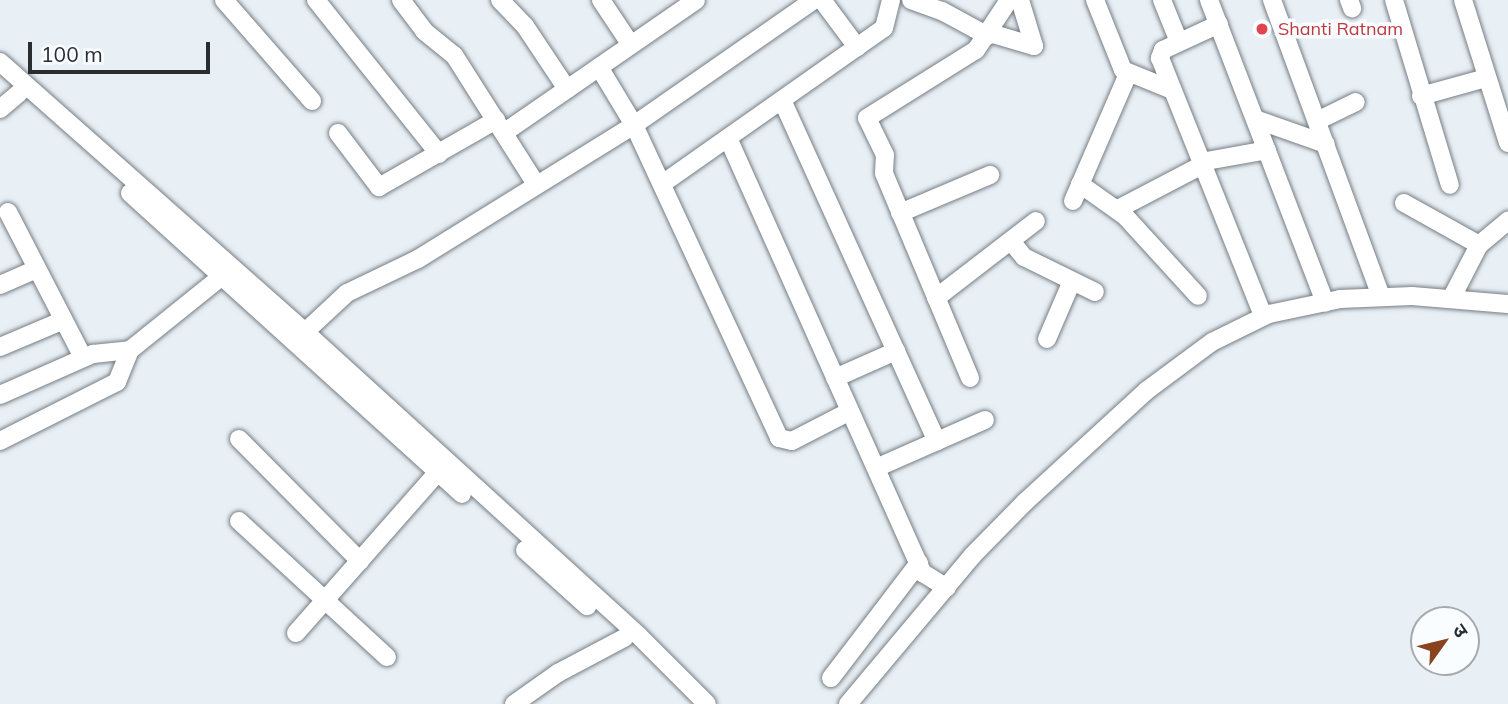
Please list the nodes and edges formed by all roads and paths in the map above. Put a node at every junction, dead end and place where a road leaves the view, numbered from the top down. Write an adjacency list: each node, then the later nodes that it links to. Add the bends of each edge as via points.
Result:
1 (224, 0): 34 (street)
2 (316, 0): 46 (street)
3 (401, 0): 40 (street)
4 (601, 0): 22 (street)
5 (814, 0): 39 (street)
6 (822, 0): 23 (street)
7 (891, 0): 23 (street, via 888,24)
8 (911, 0): 20 (street)
9 (1009, 0): 20 (street)
10 (1020, 0): 20 (street, via 1034,46)
11 (1095, 0): 26 (street, via 1120,65)
12 (1162, 0): 21 (street)
13 (1209, 0): 19 (street)
14 (1272, 0): 38 (street)
15 (1394, 0): 32 (street)
16 (1463, 0): 28 (street)
17 (503, 2): 29 (street)
18 (687, 2): 22 (street)
19 (1219, 24): 21 (street); 37 (street)
20 (989, 35): 57 (street, via 970,55 867,118 883,149 884,173)
21 (1179, 43): 30 (street, via 1160,53)
22 (631, 45): 25 (street)
23 (857, 47): 33 (street)
24 (0, 62): 75 (street)
25 (599, 67): 29 (street); 39 (street)
26 (1128, 74): 30 (street); 51 (street)
27 (0, 76): 31 (street)
28 (1486, 78): 32 (street); 43 (street)
29 (567, 89): 40 (street)
30 (1172, 90): 47 (street)
31 (19, 93): 36 (street); 63 (street)
32 (1421, 96): 52 (street)
33 (782, 100): 42 (street); 79 (street)
34 (312, 101)
35 (1356, 102): 38 (street)
36 (0, 109)
37 (1255, 119): 44 (street); 45 (street)
38 (1317, 121): 44 (street)
39 (634, 125): 49 (street); 50 (street)
40 (500, 126): 46 (street); 49 (street)
41 (338, 133): 46 (street, via 379,187)
42 (728, 138): 50 (street); 81 (street)
43 (1508, 143)
44 (1326, 144): 69 (street)
45 (1267, 150): 47 (street); 71 (street)
46 (439, 154)
47 (1201, 164): 55 (street); 73 (street)
48 (990, 175): 57 (street)
49 (536, 184): 75 (street, via 418,259 347,293)
50 (662, 184): 84 (street, via 779,438 792,441)
51 (1080, 184): 53 (street); 55 (street)
52 (1450, 186)
53 (1073, 201)
54 (1404, 203): 61 (street)
55 (1118, 209): 67 (street)
56 (8, 212): 62 (street)
57 (900, 213): 68 (street)
58 (1508, 220): 61 (street)
59 (1037, 221): 60 (street)
60 (1011, 241): 64 (street, via 1024,257); 68 (street)
61 (1479, 245): 70 (street)
62 (37, 269): 65 (street); 74 (street)
63 (222, 276): 78 (street); 90 (street)
64 (1072, 281): 66 (street); 76 (street)
65 (0, 285)
66 (1095, 292)
67 (1198, 296)
68 (936, 298): 82 (street)
69 (1381, 298): 70 (street); 71 (street)
70 (1451, 299): 72 (street)
71 (1325, 302): 73 (street)
72 (1508, 304)
73 (1263, 316): 94 (street, via 1212,342 1146,391 1025,502)
74 (64, 320): 77 (street); 80 (street)
75 (306, 332): 102 (street)
76 (1047, 339)
77 (0, 347)
78 (130, 350): 80 (street); 87 (street, via 112,385)
79 (896, 351): 81 (street); 88 (street)
80 (83, 357): 83 (street)
81 (835, 378): 84 (street)
82 (970, 378)
83 (0, 395)
84 (850, 411): 89 (street)
85 (985, 420): 88 (street)
86 (239, 439): 92 (street)
87 (0, 441)
88 (937, 441): 89 (street)
89 (876, 468): 93 (street)
90 (438, 472): 92 (street); 97 (street)
91 (239, 521): 95 (street)
92 (360, 561): 95 (street)
93 (919, 563): 94 (street, via 927,577); 99 (street)
94 (947, 588): 103 (street)
95 (324, 601): 96 (street); 98 (street)
96 (296, 633)
97 (624, 638): 100 (street, via 558,673); 101 (street)
98 (387, 657)
99 (831, 678)
100 (514, 704)
101 (692, 704)
102 (707, 704)
103 (848, 704)

